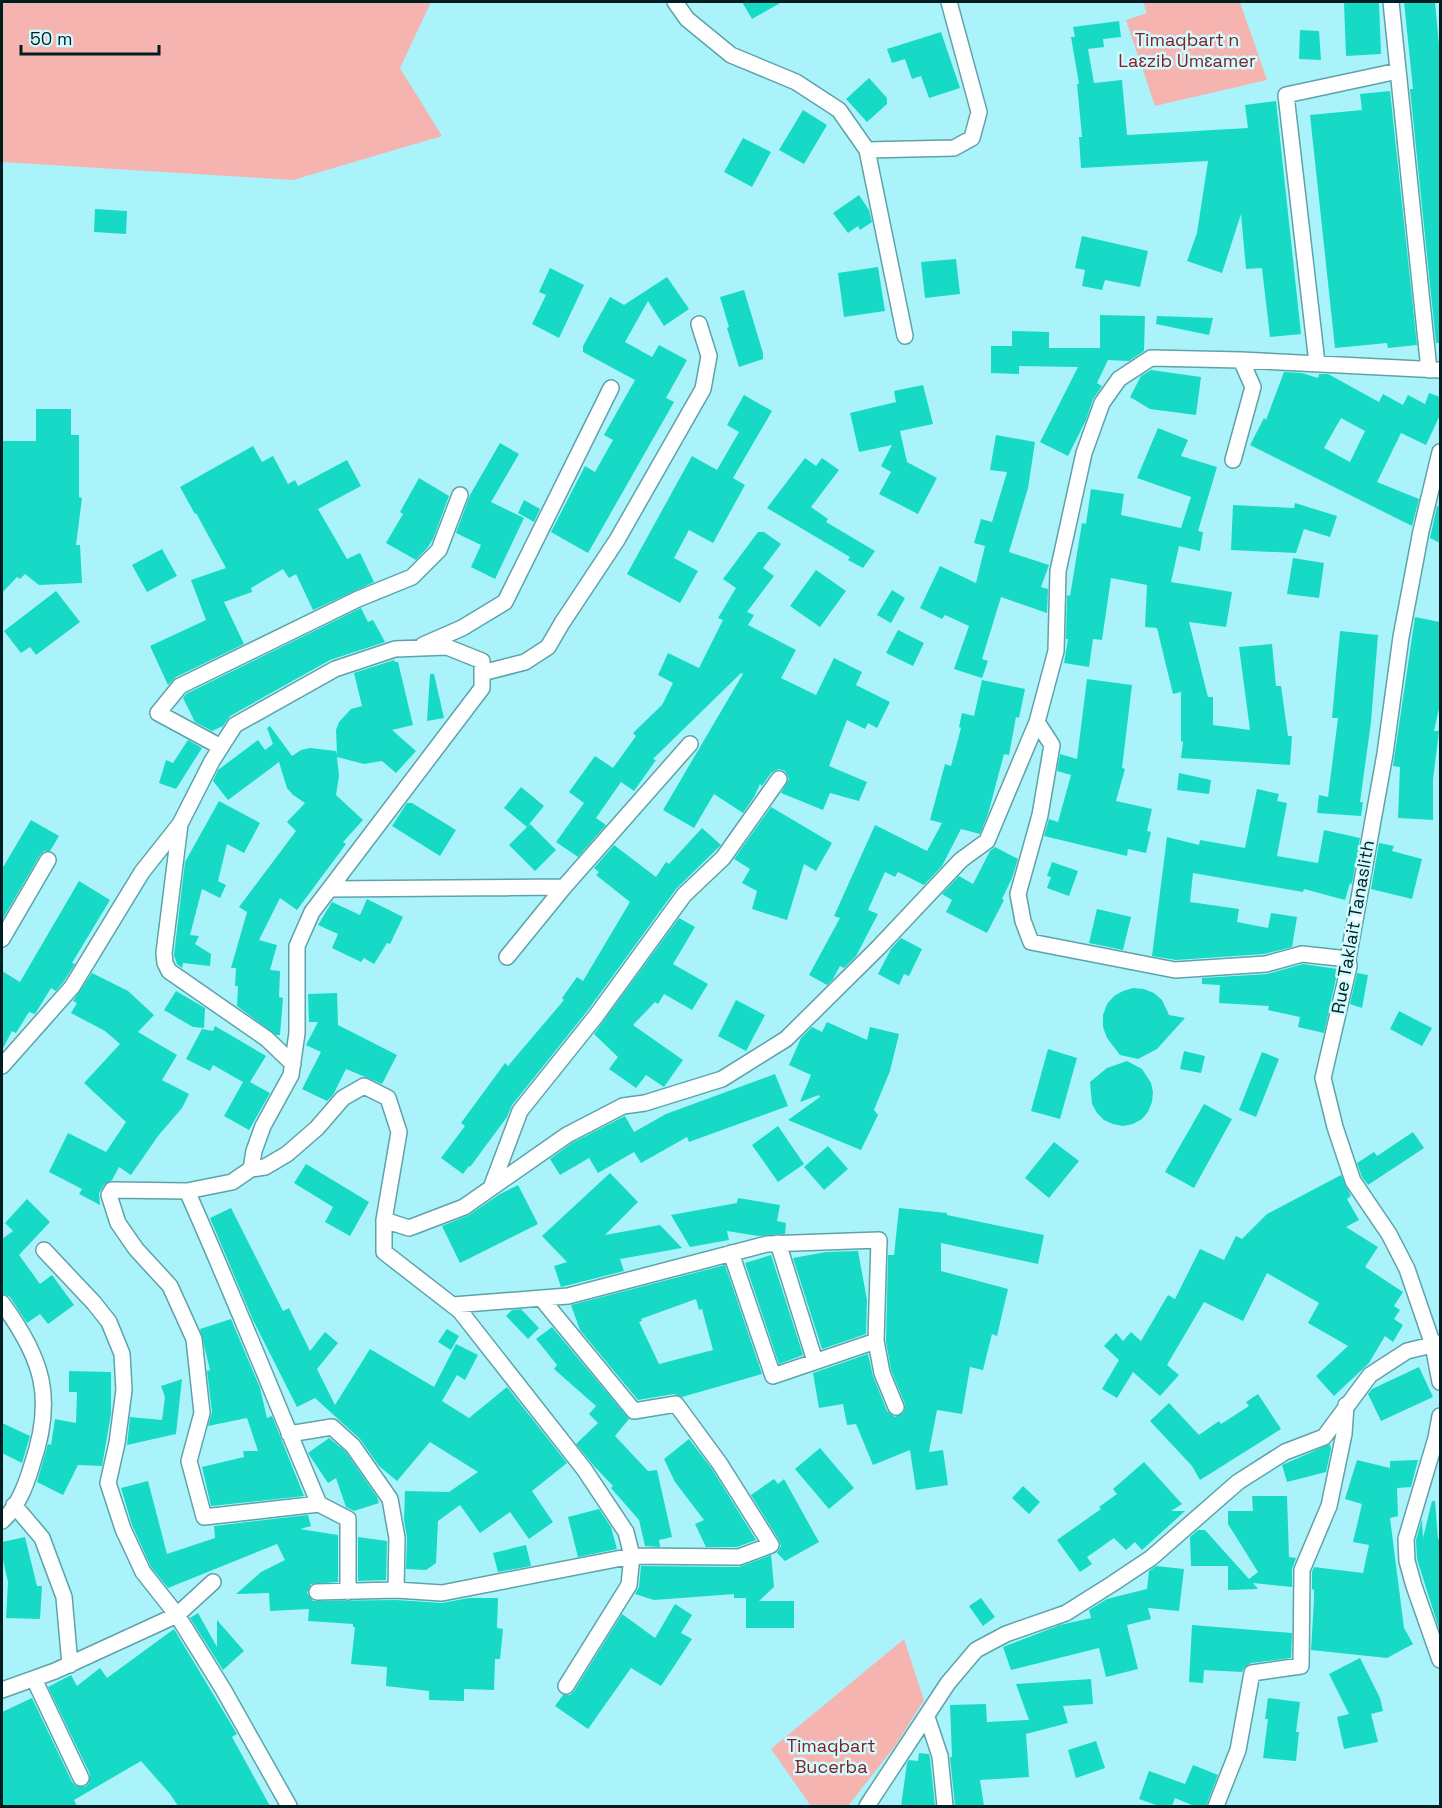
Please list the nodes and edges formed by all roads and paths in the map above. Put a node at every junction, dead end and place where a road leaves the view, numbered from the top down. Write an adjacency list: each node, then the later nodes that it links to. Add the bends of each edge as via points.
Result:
1 (675, 2): 5 (street, via 687,19 730,55 796,82 840,110)
2 (949, 2): 5 (street, via 980,112 972,138 954,148)
3 (1391, 2): 4 (street)
4 (1398, 71): 9 (street, via 1286,95); 10 (street)
5 (867, 150): 7 (street)
6 (699, 324): 16 (street, via 709,356 703,389 617,540 548,647 525,662)
7 (905, 336)
8 (1241, 360): 9 (street); 13 (street, via 1253,387); 17 (street, via 1151,358 1119,379 1102,403 1084,453 1058,571 1056,651)
9 (1317, 363): 10 (street)
10 (1435, 370)
11 (611, 388): 15 (street, via 505,602 462,628)
12 (1440, 452): 27 (street, Rue Taklait Tanaslith, via 1401,637 1385,754)
13 (1233, 460)
14 (460, 495): 19 (street, via 439,550 412,577 358,599 180,686 158,713)
15 (414, 648): 16 (street, via 447,647 482,661); 19 (street, via 395,649 335,669 235,725)
16 (482, 673): 24 (street, via 482,688)
17 (1037, 722): 27 (street, via 1052,745 1040,815 1018,894 1031,942 1175,970 1266,964 1302,954); 31 (street, via 987,841 961,860 786,1039 722,1079 623,1106 567,1135)
18 (690, 744): 23 (street)
19 (221, 747): 21 (street)
20 (778, 779): 31 (street, via 723,858 684,895 596,1016 519,1111)
21 (180, 824): 28 (street, via 165,963 169,971 267,1039); 29 (street, via 141,872 72,987)
22 (48, 860): 25 (street)
23 (564, 887): 24 (street); 26 (street)
24 (330, 889): 28 (street, via 312,912 297,946)
25 (2, 939)
26 (507, 957)
27 (1348, 959): 41 (street, Rue Taklait Tanaslith, via 1323,1078 1353,1180 1407,1269)
28 (293, 1064): 30 (street, via 260,1134)
29 (2, 1066)
30 (251, 1169): 32 (street, via 231,1182); 33 (street, via 265,1167 287,1154 343,1098 364,1086 387,1098 399,1132)
31 (491, 1188): 33 (street, via 464,1207 409,1228)
32 (187, 1191): 47 (street); 48 (street, via 112,1190 109,1195 118,1223 170,1286 194,1339 202,1413 189,1461 204,1517)
33 (384, 1220): 39 (street, via 384,1252)
34 (778, 1244): 36 (street); 40 (street, via 879,1240); 42 (street)
35 (44, 1250): 56 (street, via 109,1322 122,1354 124,1390 108,1483 143,1572)
36 (731, 1253): 37 (street, via 568,1296); 42 (street, via 772,1376)
37 (541, 1298): 39 (street); 51 (street, via 634,1411 676,1404 771,1545 739,1557)
38 (2, 1303): 49 (street, via 33,1354 43,1386 42,1437 26,1485)
39 (453, 1305): 51 (street, via 584,1469 626,1532)
40 (876, 1341): 42 (street); 45 (street, via 882,1373)
41 (1436, 1344): 43 (street, Rue Taklait Tanaslith); 44 (street, via 1407,1351 1370,1375)
42 (815, 1361)
43 (1440, 1382)
44 (1346, 1405): 62 (street, via 1324,1437 1285,1452 1238,1482 1151,1558 1112,1584 1066,1613 1006,1634 976,1650 948,1683); 67 (street, via 1329,1506 1302,1570 1301,1666 1252,1673 1238,1750)
45 (896, 1407)
46 (1440, 1416): 57 (street, via 1406,1539 1407,1561)
47 (289, 1434): 48 (street); 53 (street, via 332,1427 352,1446 390,1498 397,1538)
48 (319, 1504): 55 (street, via 348,1519)
49 (14, 1505): 50 (street); 58 (street, via 42,1538 64,1597)
50 (2, 1521)
51 (632, 1556): 53 (street, via 442,1593); 60 (street, via 629,1585)
52 (213, 1582): 56 (street)
53 (396, 1590): 55 (street)
54 (317, 1592): 55 (street)
55 (348, 1592)
56 (177, 1615): 58 (street); 64 (street)
57 (1440, 1660)
58 (70, 1665): 59 (street)
59 (34, 1679): 61 (street); 63 (street)
60 (566, 1686)
61 (2, 1690)
62 (927, 1717): 65 (street); 66 (street, via 940,1756)
63 (81, 1778)
64 (290, 1806)
65 (867, 1806)
66 (945, 1806)
67 (1216, 1806)

